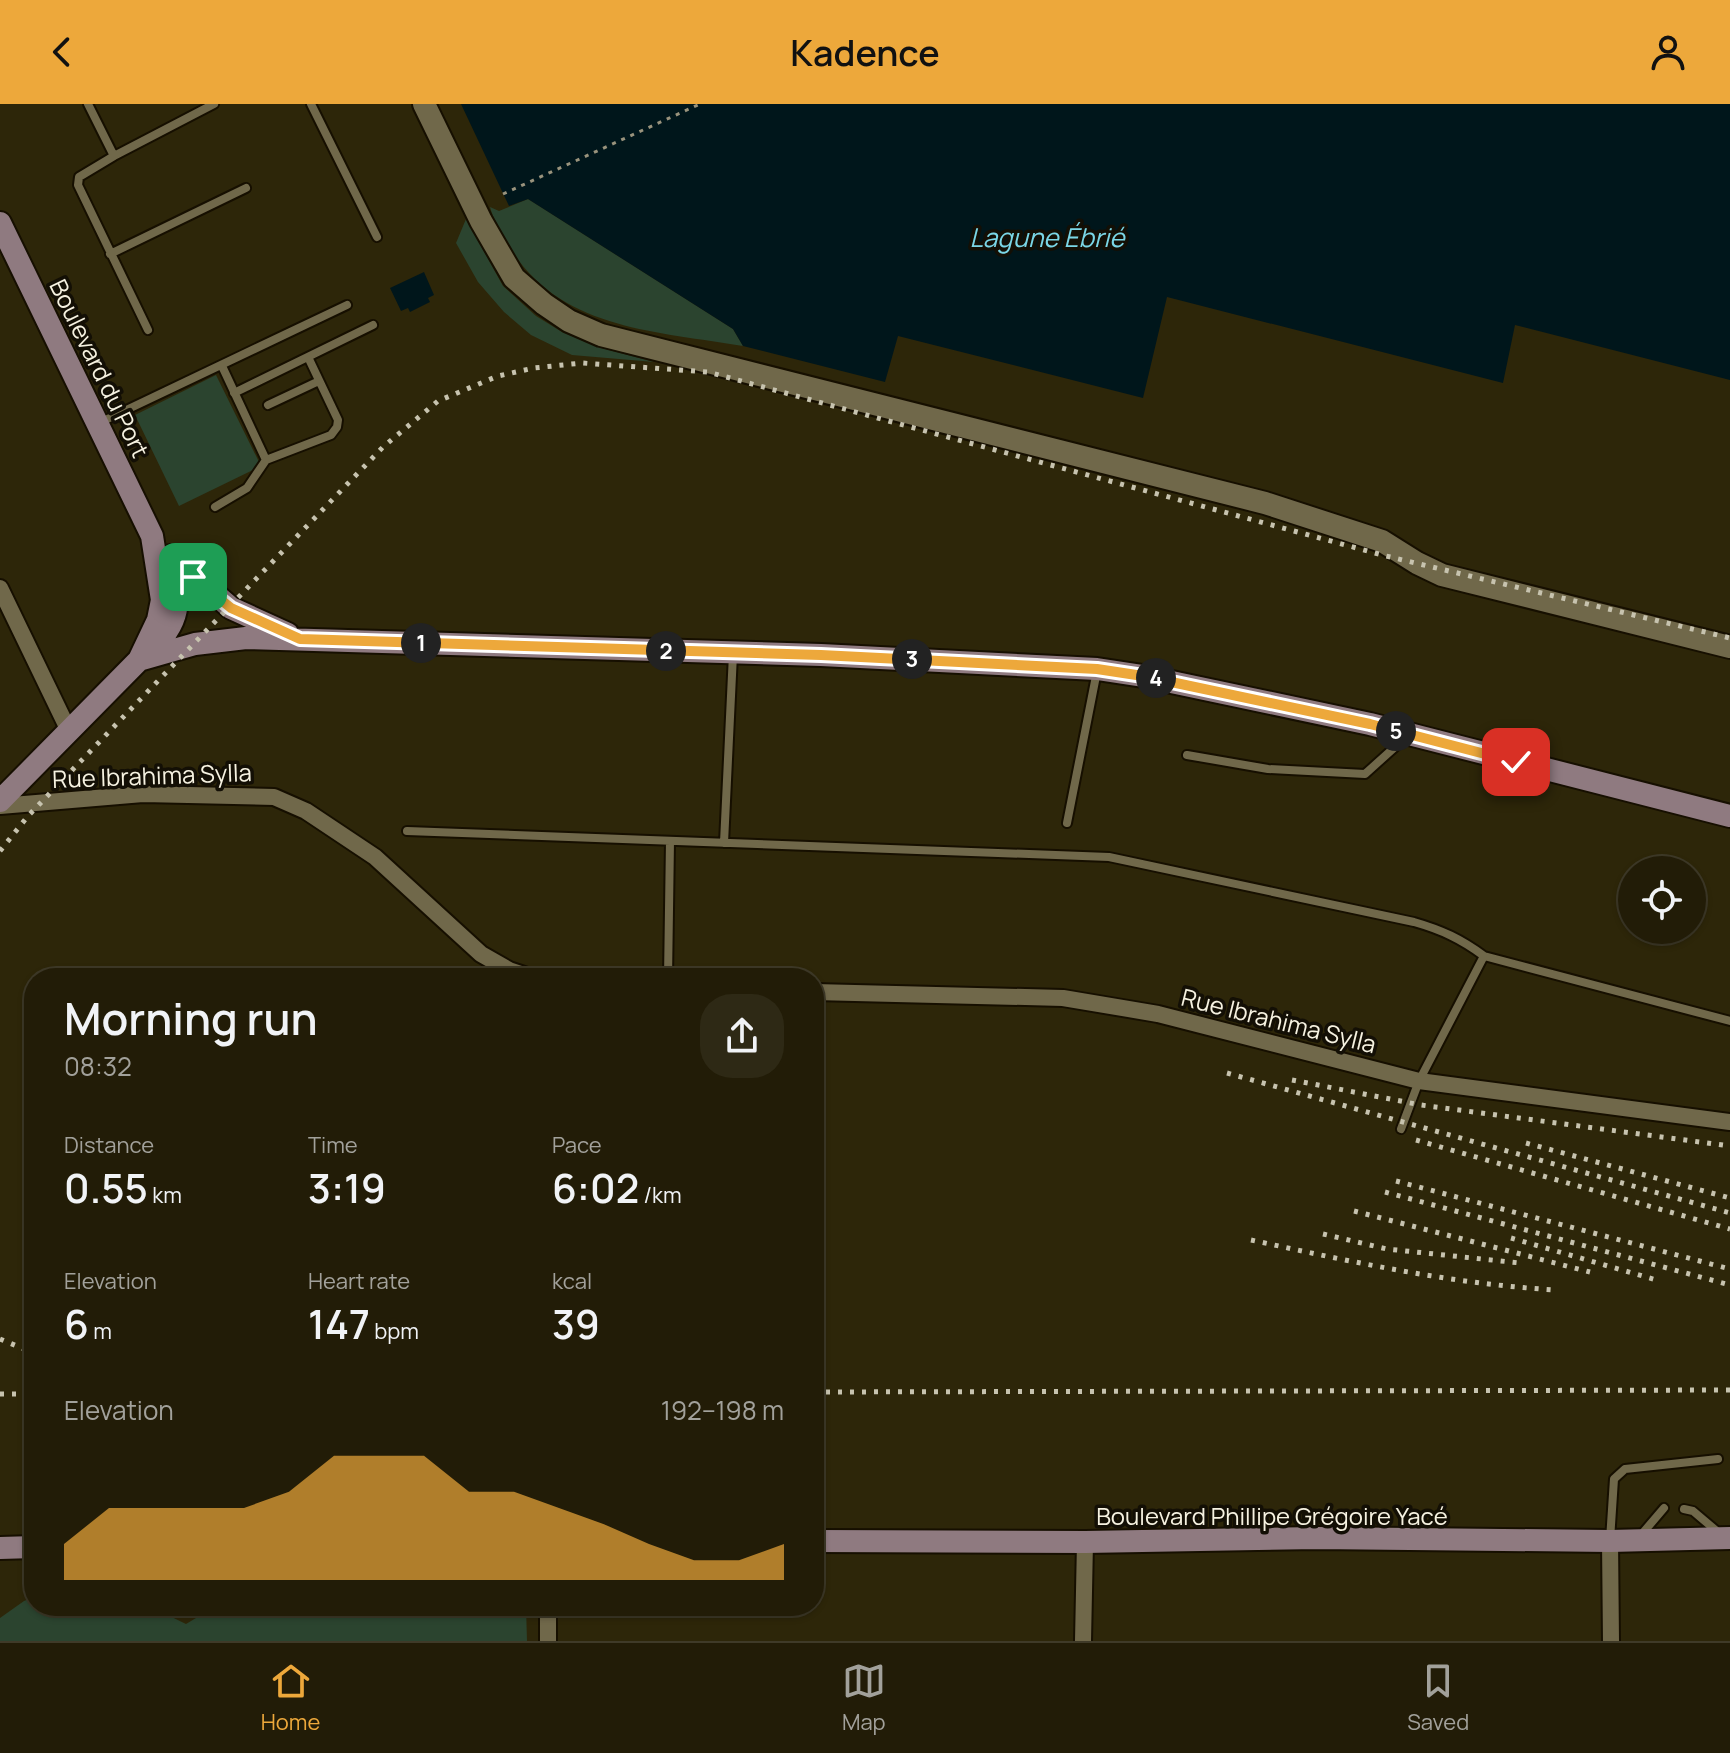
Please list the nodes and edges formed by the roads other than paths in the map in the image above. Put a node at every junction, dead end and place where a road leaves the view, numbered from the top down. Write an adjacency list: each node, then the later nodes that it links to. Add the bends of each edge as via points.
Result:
1 (88, 104): 5 (lane)
2 (214, 104): 5 (lane)
3 (311, 104): 8 (lane)
4 (424, 104): 25 (street, via 514,278 569,321 601,335 1265,503 1382,541 1442,575)
5 (114, 156): 9 (lane, via 86,171 78,185)
6 (246, 188): 9 (lane)
7 (0, 223): 18 (main road, Boulevard du Port)
8 (377, 237)
9 (110, 254): 12 (lane)
10 (347, 305): 14 (lane)
11 (373, 325): 13 (lane)
12 (148, 330)
13 (308, 357): 15 (lane); 16 (lane)
14 (222, 366): 16 (lane); 18 (lane)
15 (319, 381): 17 (lane); 19 (lane, via 337,427 331,435)
16 (234, 393): 19 (lane)
17 (268, 405)
18 (98, 423): 21 (main road, Boulevard du Port)
19 (266, 460): 20 (lane, via 247,488)
20 (215, 507)
21 (152, 536): 22 (main road, Boulevard du Port); 27 (main road, Boulevard du Port, via 162,600)
22 (174, 558): 24 (main road, Boulevard du Port, via 231,608); 27 (main road, via 179,593 175,616 159,643)
23 (0, 588): 29 (street)
24 (300, 639): 26 (main road); 27 (main road, via 223,640)
25 (1730, 647)
26 (733, 653): 28 (main road); 37 (lane)
27 (139, 660): 29 (main road)
28 (1097, 669): 30 (main road); 34 (lane)
29 (69, 731): 32 (main road)
30 (1409, 735): 31 (lane, via 1365,774 1268,769); 33 (main road)
31 (1187, 755)
32 (0, 804): 39 (street, Rue Ibrahima Sylla, via 143,794 274,797 306,811 375,857 481,954)
33 (1730, 816)
34 (1067, 823)
35 (407, 831): 36 (lane)
36 (670, 841): 37 (lane); 40 (lane)
37 (724, 843): 38 (lane, via 1109,857 1414,922 1461,939)
38 (1484, 956): 42 (lane); 43 (lane)
39 (506, 968)
40 (668, 968)
41 (824, 992): 43 (street, Rue Ibrahima Sylla, via 1063,998 1173,1018)
42 (1730, 1021)
43 (1419, 1081): 44 (street, Rue Ibrahima Sylla); 45 (lane)
44 (1730, 1122)
45 (1401, 1129)
46 (1718, 1459): 52 (lane, via 1625,1469 1614,1479)
47 (1664, 1508): 50 (lane)
48 (1684, 1509): 49 (lane)
49 (1728, 1538): 50 (main road, Boulevard Phillipe Grégoire Yacé)
50 (1637, 1540): 52 (main road, Boulevard Phillipe Grégoire Yacé)
51 (824, 1541): 53 (main road, Boulevard Phillipe Grégoire Yacé)
52 (1610, 1541): 53 (main road, Boulevard Phillipe Grégoire Yacé); 59 (street)
53 (1085, 1542): 58 (street)
54 (24, 1547): 55 (main road)
55 (0, 1548)
56 (548, 1616): 57 (street)
57 (548, 1641)
58 (1083, 1641)
59 (1611, 1641)

